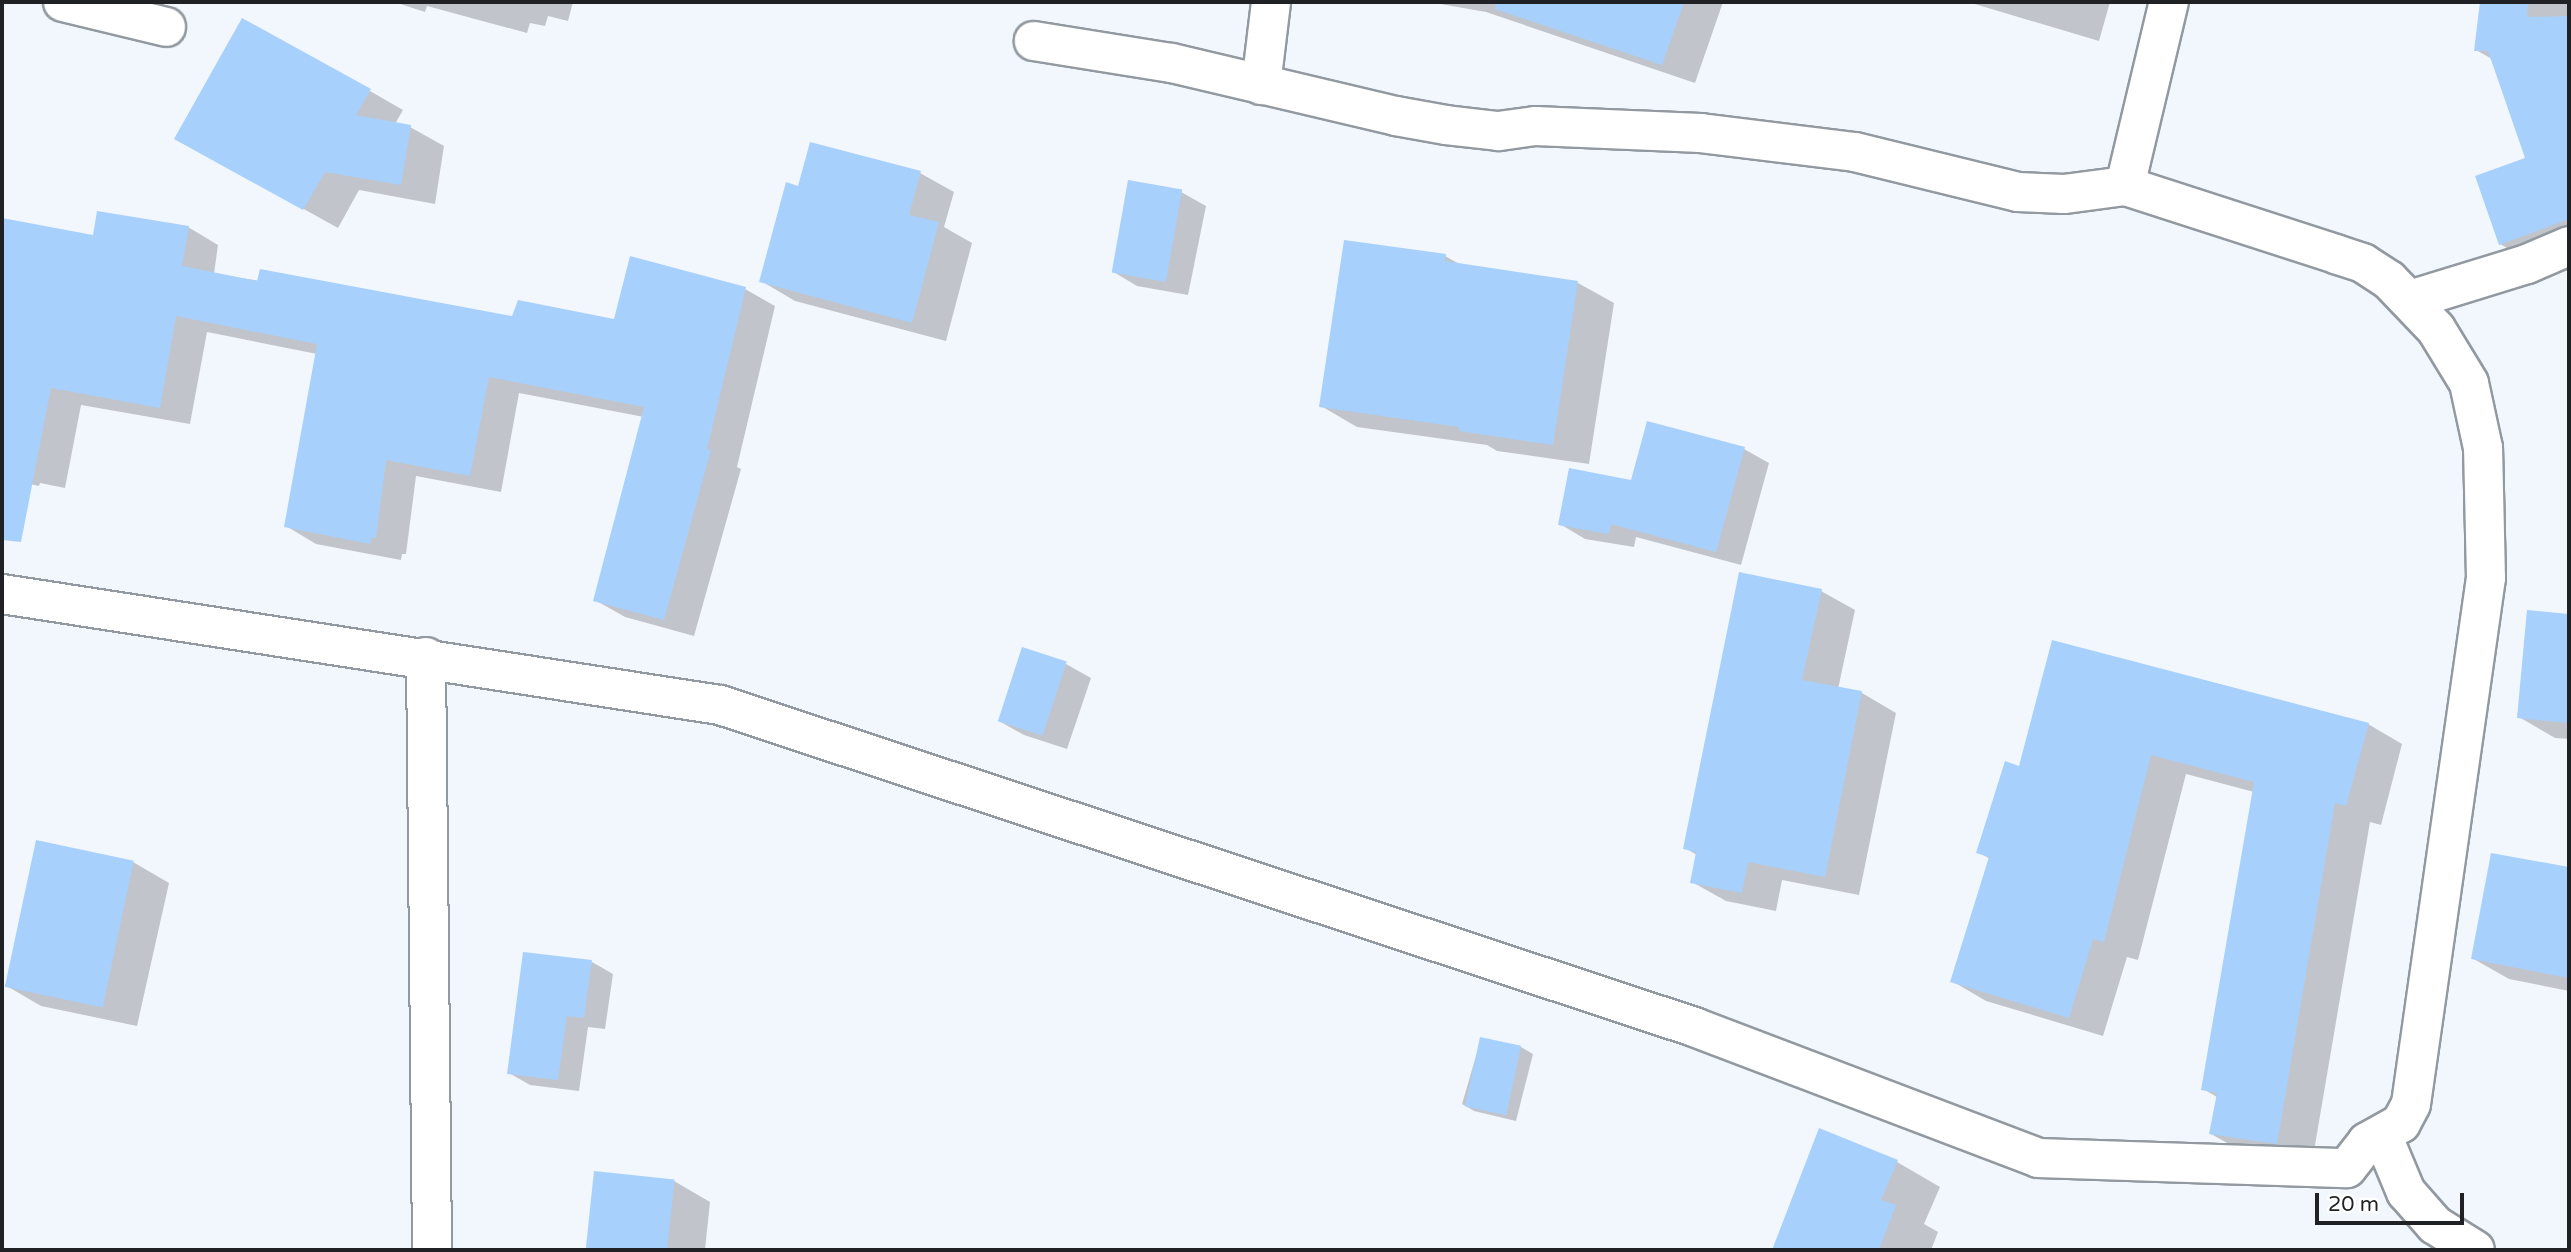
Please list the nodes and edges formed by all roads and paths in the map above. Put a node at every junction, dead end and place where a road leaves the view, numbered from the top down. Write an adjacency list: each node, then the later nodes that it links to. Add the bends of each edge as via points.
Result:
1 (63, 2): 4 (street)
2 (1271, 2): 6 (street)
3 (2169, 2): 7 (street)
4 (166, 27)
5 (1034, 41): 6 (street, via 1171,63)
6 (1261, 85): 7 (street, via 1396,116 1498,131 1559,126 1701,133 1855,152 2018,192 2064,194)
7 (2125, 186): 9 (street, via 2362,263)
8 (2569, 246): 9 (street, via 2527,264)
9 (2410, 300): 12 (street, via 2442,338 2469,383 2483,448 2486,578 2411,1104 2401,1124)
10 (2, 594): 11 (street)
11 (426, 657): 12 (street, via 720,705 1694,1027 2038,1158 2347,1168 2367,1142); 13 (street)
12 (2383, 1136): 14 (street, via 2406,1192 2435,1225)
13 (432, 1250)
14 (2475, 1250)

